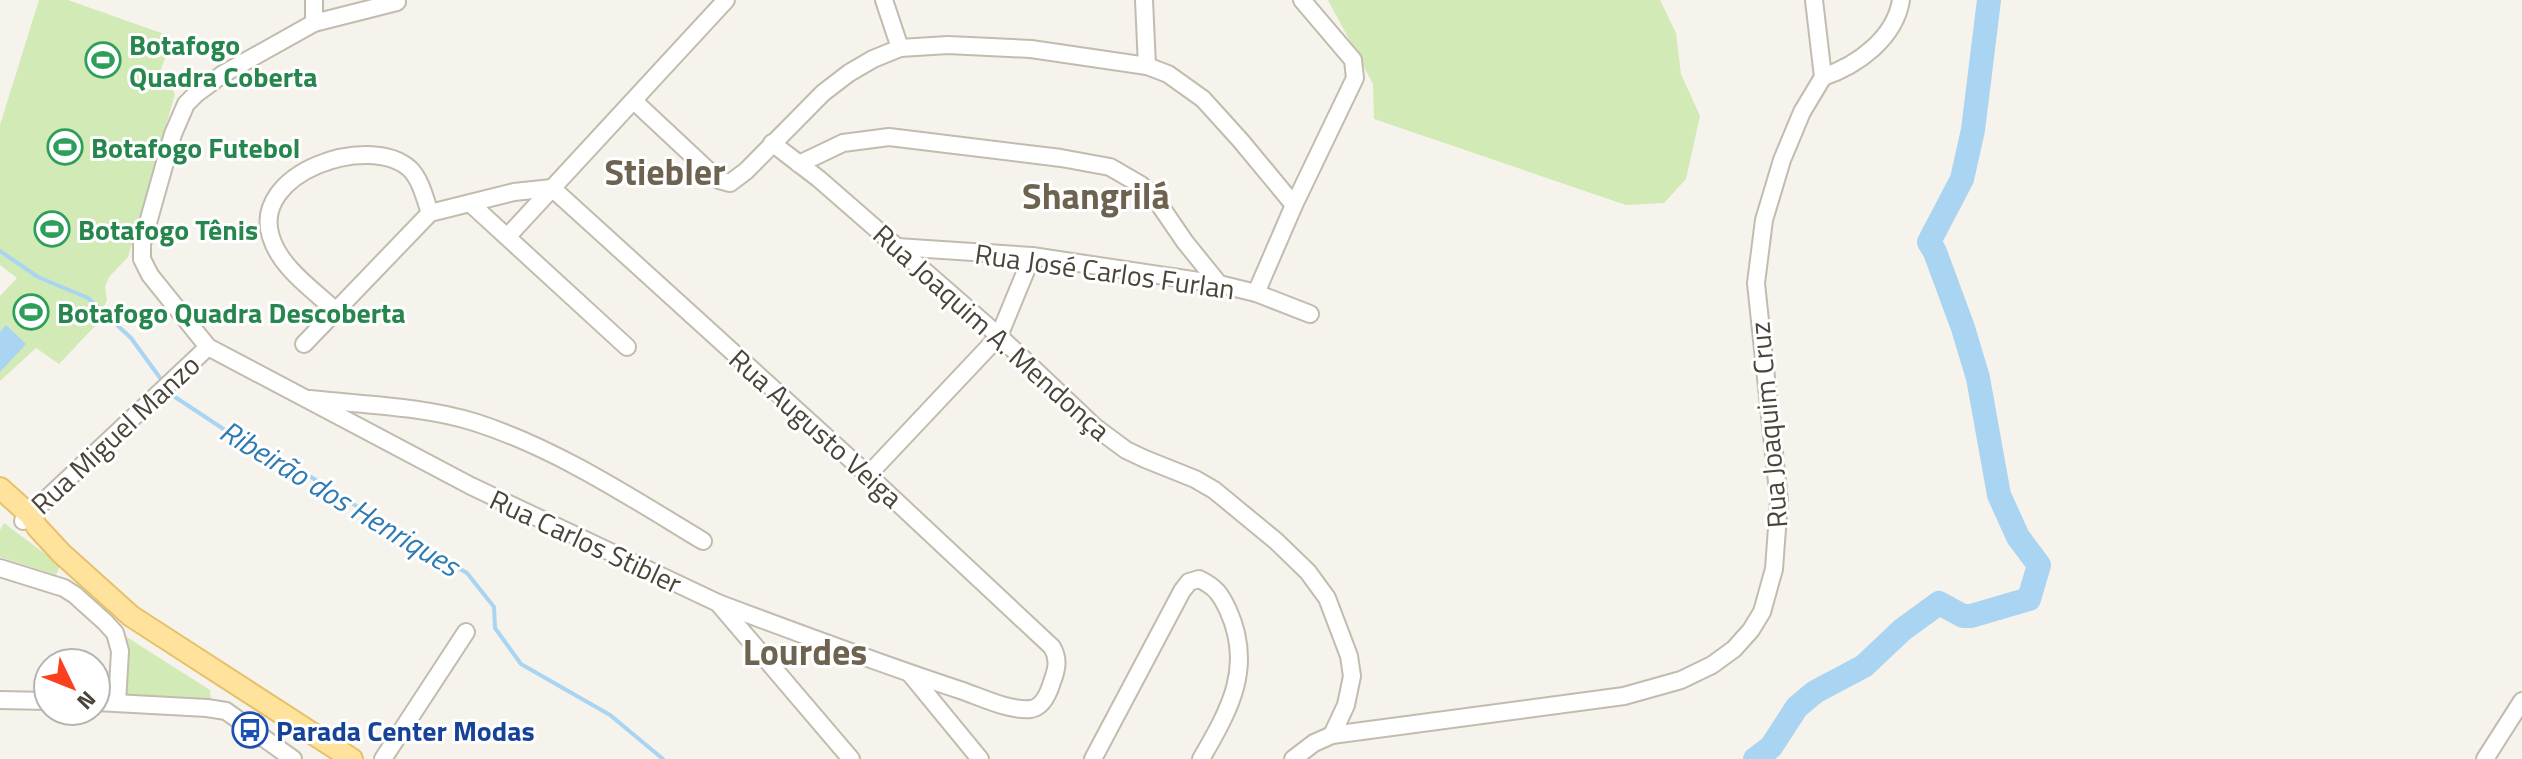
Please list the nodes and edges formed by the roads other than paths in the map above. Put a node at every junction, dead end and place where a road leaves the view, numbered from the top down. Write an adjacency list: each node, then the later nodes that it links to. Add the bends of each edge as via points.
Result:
1 (314, 0): 9 (street)
2 (726, 0): 13 (street)
3 (884, 0): 10 (street)
4 (1144, 0): 11 (street)
5 (1302, 0): 18 (street, via 1348,52 1355,72)
6 (1814, 0): 12 (street)
7 (1901, 0): 12 (street, via 1890,28 1869,52 1845,70)
8 (397, 2): 9 (street)
9 (314, 23): 29 (street, via 196,94 173,134 142,259)
10 (900, 48): 11 (street, via 1031,49); 14 (street, via 849,73)
11 (1147, 66): 18 (street, via 1203,99)
12 (1823, 77): 48 (street, Rua Joaquim Cruz, via 1782,160 1764,220 1756,283 1779,501 1774,569 1751,630 1712,665 1624,696)
13 (634, 101): 14 (street, via 726,183 736,180); 16 (street)
14 (772, 143): 15 (street, Rua Joaquim A. Mendonça)
15 (799, 164): 21 (street, Rua Joaquim A. Mendonça); 23 (street, via 843,143 889,137 1110,167 1141,185 1159,204)
16 (552, 188): 17 (street); 20 (street); 32 (street, Rua Augusto Veiga)
17 (471, 204): 19 (street); 20 (street)
18 (1294, 205): 24 (street)
19 (430, 213): 25 (street); 25 (street, via 412,172 388,159 327,161 309,167 286,186 268,221 274,246)
20 (508, 236): 30 (street)
21 (897, 247): 22 (street, Rua José Carlos Furlan); 27 (street, Rua Joaquim A. Mendonça)
22 (1032, 256): 23 (street, Rua José Carlos Furlan); 27 (street)
23 (1219, 284): 24 (street, Rua José Carlos Furlan)
24 (1256, 293): 26 (street, Rua José Carlos Furlan)
25 (335, 310): 28 (street)
26 (1310, 314)
27 (999, 336): 32 (street); 48 (street, Rua Joaquim A. Mendonça, via 1095,427 1145,459 1214,490 1308,572 1327,598 1352,676)
28 (304, 344)
29 (208, 347): 31 (street, Rua Carlos Stibler); 35 (street, Rua Miguel Manzo)
30 (627, 347)
31 (300, 398): 36 (street, via 439,414 509,435); 38 (street, Rua Carlos Stibler)
32 (868, 475): 40 (street, Rua Augusto Veiga, via 1052,647 1057,661 1042,703 1028,709)
33 (0, 488): 35 (main road)
34 (0, 507): 35 (main road)
35 (30, 521): 41 (main road, via 131,616)
36 (703, 541)
37 (0, 568): 46 (street, via 64,588 115,633 120,651)
38 (718, 603): 40 (street); 52 (street, Rua Carlos Stibler)
39 (466, 632): 51 (street)
40 (910, 674): 53 (street)
41 (236, 686): 47 (street); 50 (main road)
42 (0, 700): 43 (street)
43 (32, 701)
44 (2522, 701): 57 (street)
45 (112, 703): 46 (street)
46 (117, 703): 47 (street)
47 (226, 711): 49 (street)
48 (1332, 735): 56 (street, Rua Joaquim Cruz)
49 (293, 759)
50 (352, 759)
51 (383, 759)
52 (851, 759)
53 (980, 759)
54 (1093, 759): 55 (street, via 1182,591 1199,579 1220,593 1234,623 1241,664 1233,694)
55 (1201, 759)
56 (1293, 759)
57 (2485, 759)

